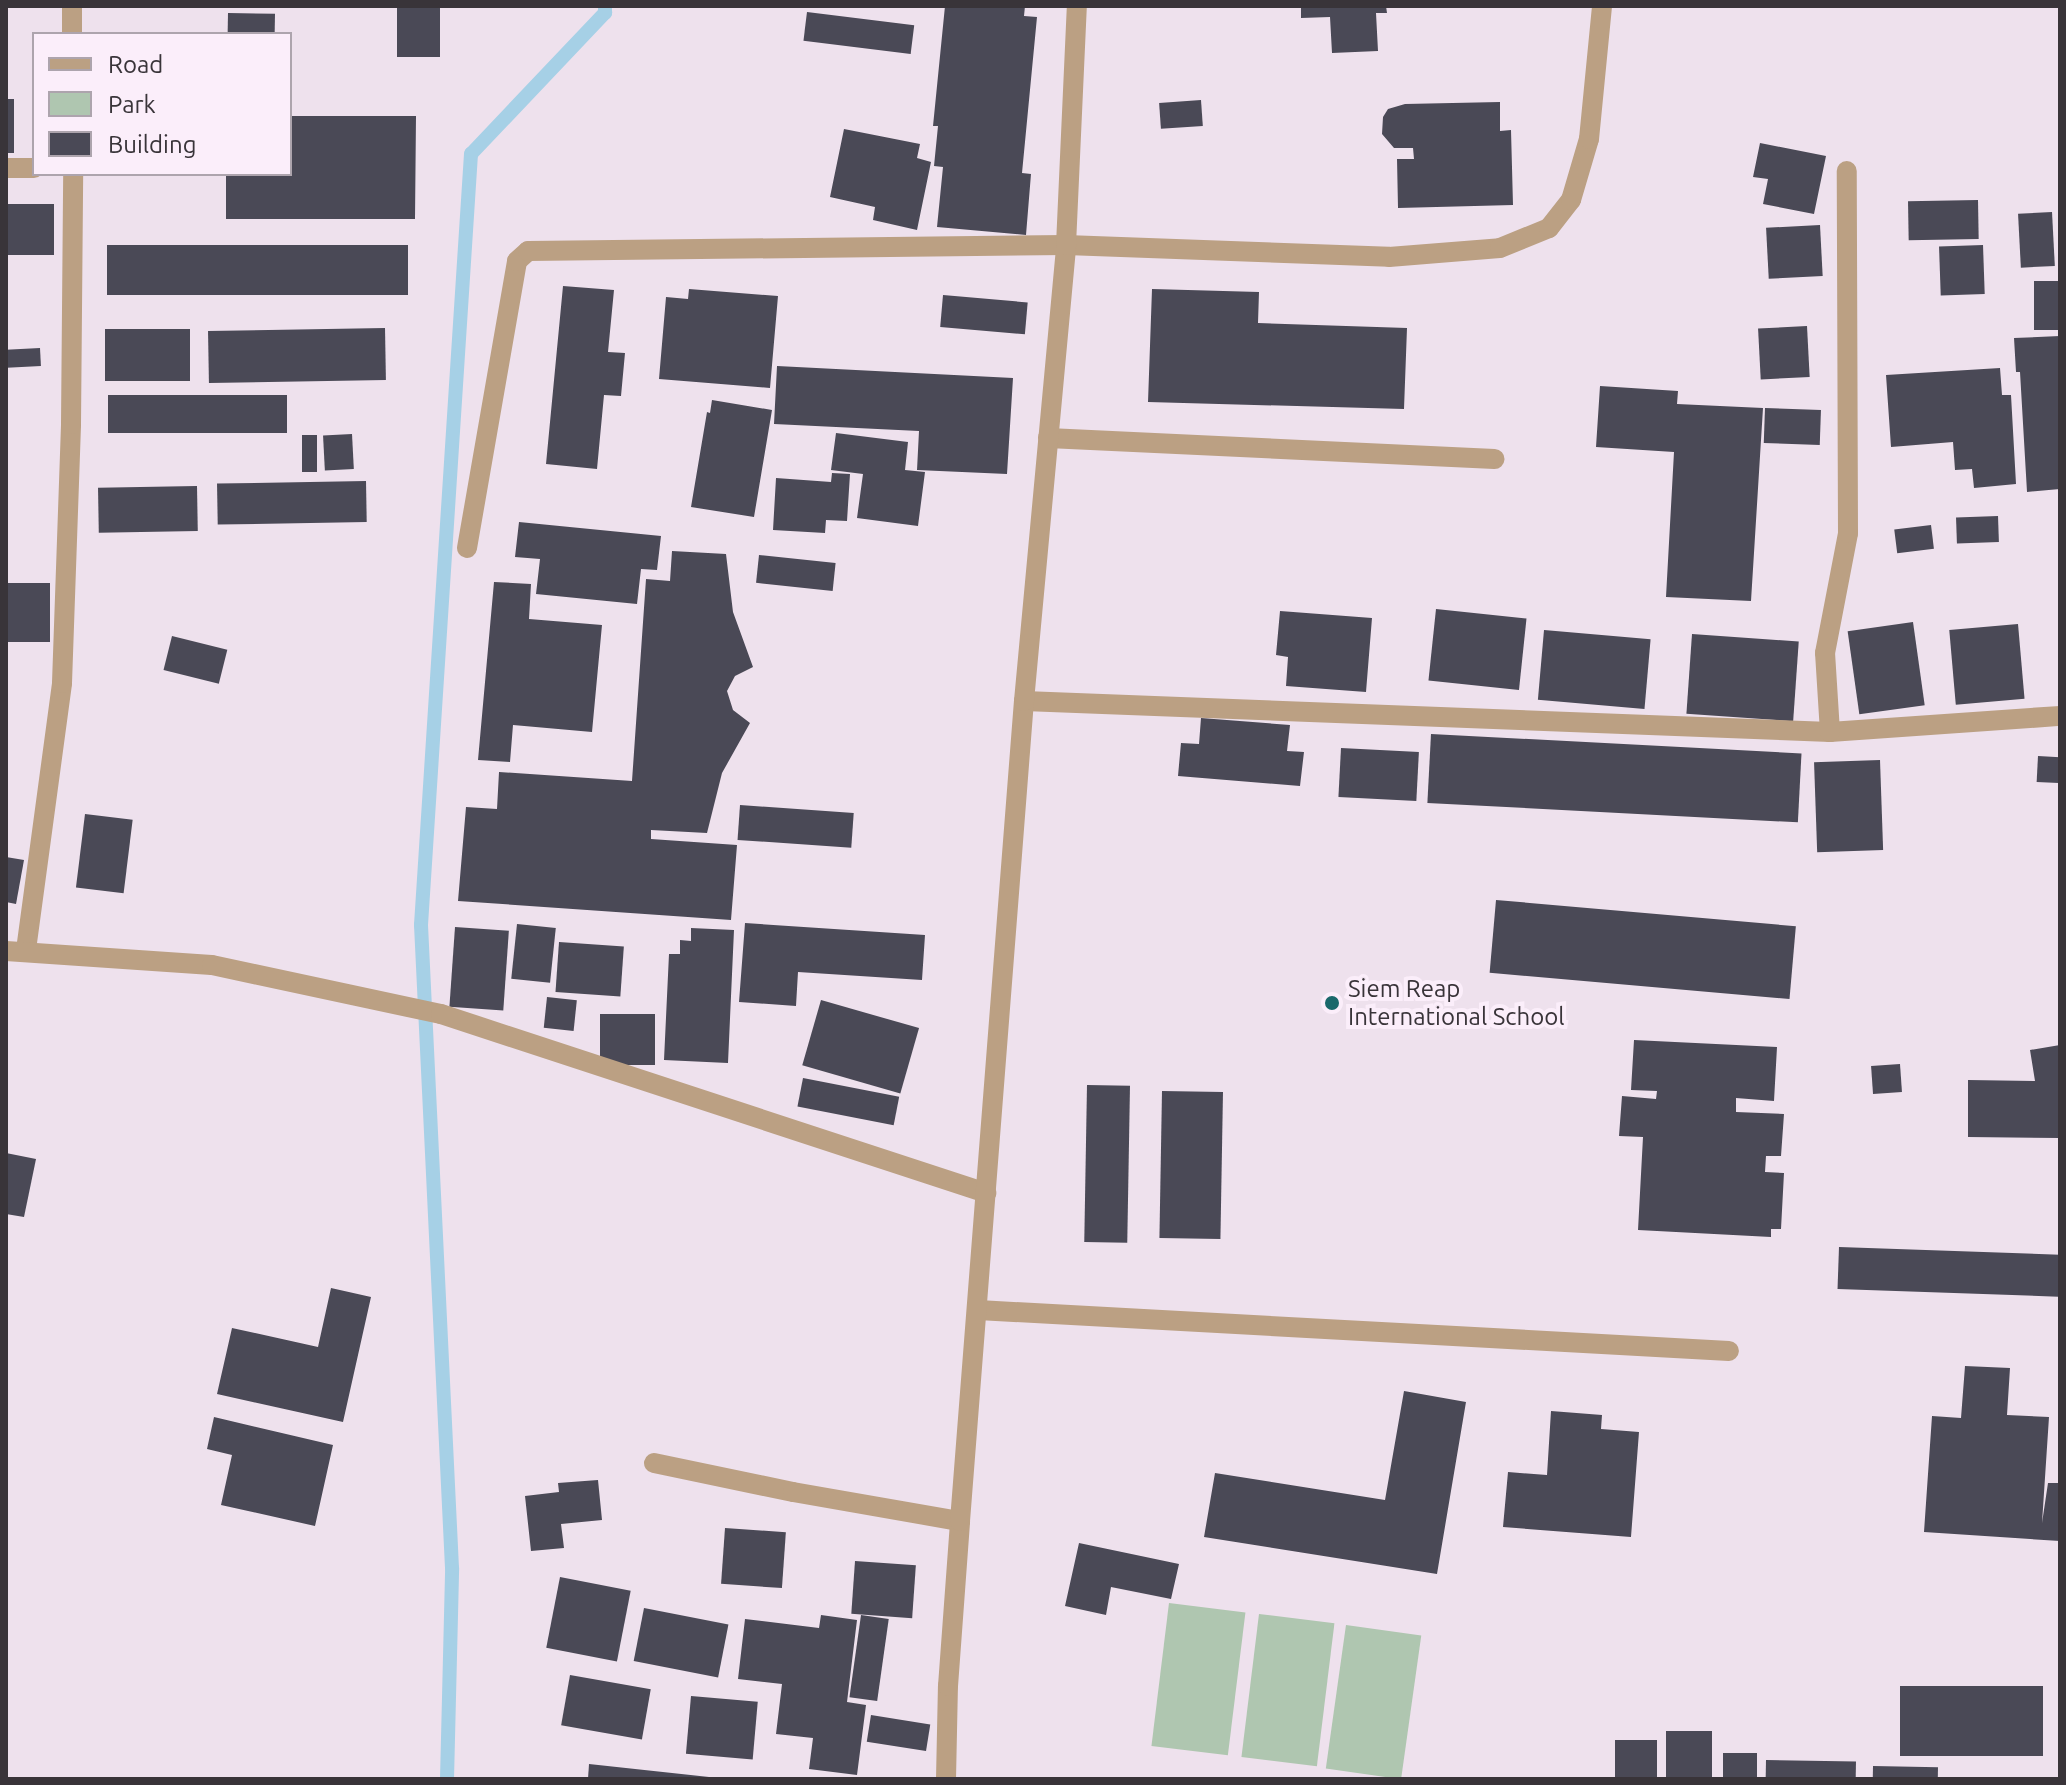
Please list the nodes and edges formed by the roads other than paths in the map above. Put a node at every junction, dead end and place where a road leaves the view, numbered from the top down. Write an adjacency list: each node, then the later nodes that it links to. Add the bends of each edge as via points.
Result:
1 (72, 6): 4 (street)
2 (1077, 6): 9 (street)
3 (1602, 6): 9 (street, via 1589,139 1571,200 1549,228 1500,248 1389,257)
4 (72, 32)
5 (6, 168): 6 (street)
6 (32, 168)
7 (1847, 171): 15 (street, via 1848,533 1825,653)
8 (73, 176): 16 (street, via 62,683)
9 (1066, 245): 10 (street); 12 (street, via 528,251 517,261)
10 (1048, 438): 11 (street); 13 (street)
11 (1495, 459)
12 (467, 548)
13 (1024, 701): 15 (street); 17 (street)
14 (2060, 716): 15 (street)
15 (1830, 732)
16 (16, 951): 17 (street, via 212,965 441,1014)
17 (986, 1193): 18 (street)
18 (978, 1310): 19 (street); 21 (street)
19 (1729, 1351)
20 (654, 1463): 21 (street)
21 (960, 1521): 22 (street)
22 (946, 1779)

